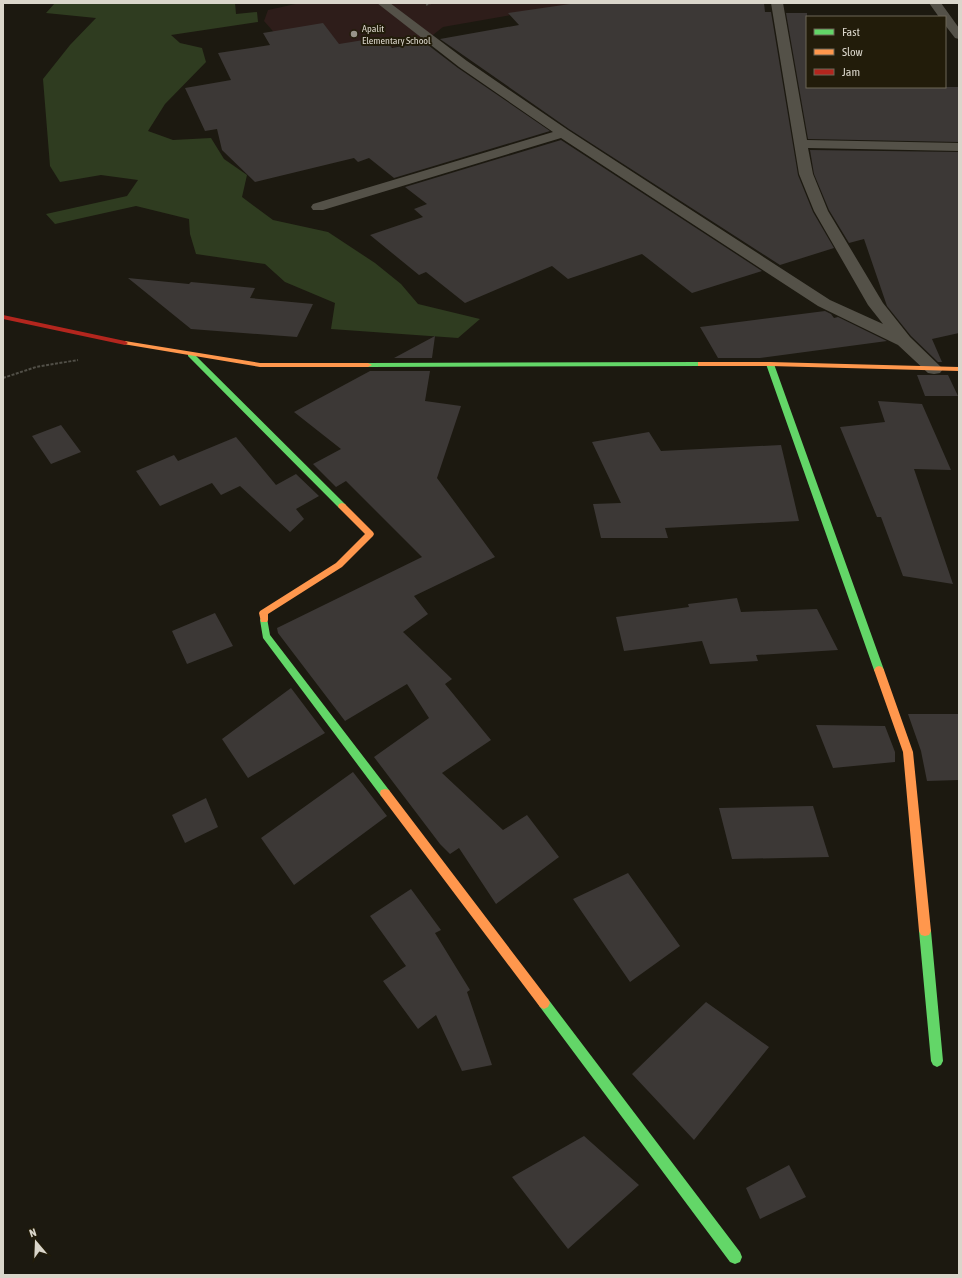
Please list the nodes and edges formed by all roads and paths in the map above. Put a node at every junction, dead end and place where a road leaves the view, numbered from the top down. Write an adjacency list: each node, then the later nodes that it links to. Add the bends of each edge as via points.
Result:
1 (383, 3): 7 (street, via 463,64)
2 (777, 3): 8 (street)
3 (935, 3): 4 (street)
4 (944, 16)
5 (946, 18): 6 (street)
6 (959, 36)
7 (563, 133): 10 (street); 12 (street, via 824,304)
8 (801, 144): 9 (street); 12 (street, via 806,174 821,211 876,305)
9 (959, 146)
10 (318, 207)
11 (4, 318): 13 (street)
12 (904, 341): 16 (street)
13 (190, 354): 15 (street, via 260,365); 20 (street, via 370,534 339,565 263,613 266,636)
14 (82, 360): 18 (path, via 36,367)
15 (770, 364): 16 (street); 19 (street, via 908,752)
16 (934, 369): 17 (street)
17 (959, 369)
18 (3, 378)
19 (936, 1062)
20 (735, 1257)

